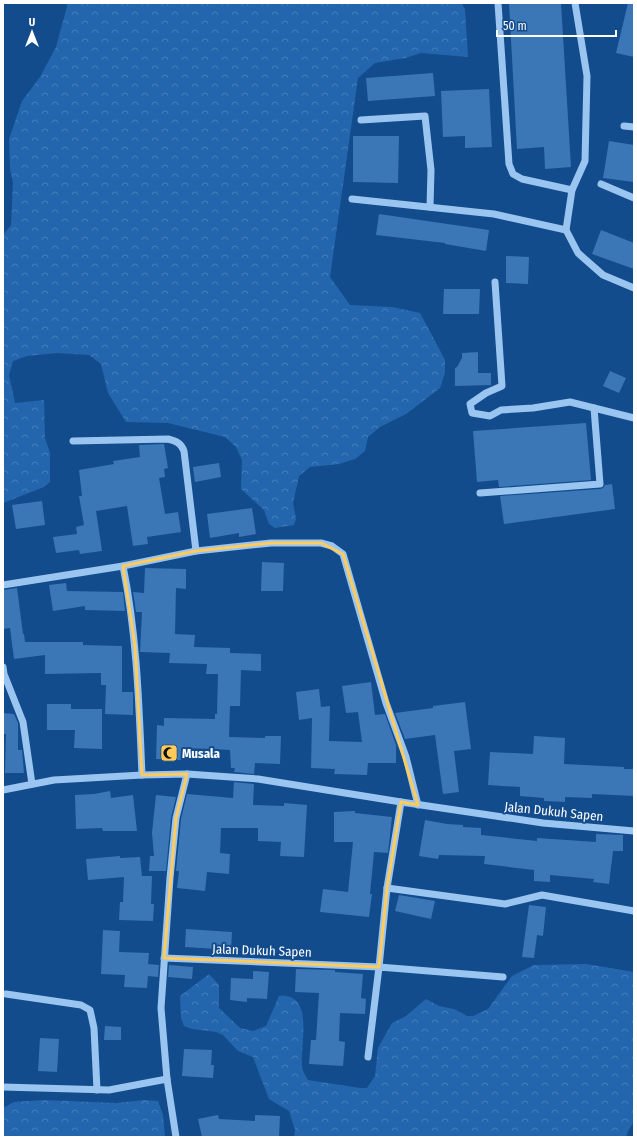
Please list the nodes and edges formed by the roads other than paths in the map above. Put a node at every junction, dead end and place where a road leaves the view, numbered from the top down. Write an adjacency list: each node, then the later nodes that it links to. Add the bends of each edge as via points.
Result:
1 (498, 3): 7 (street, via 509,164 513,174 522,179)
2 (575, 3): 7 (street, via 588,76 585,161)
3 (361, 120): 10 (street, via 426,116 431,170)
4 (624, 126): 5 (street)
5 (634, 127)
6 (601, 184): 8 (street)
7 (572, 190): 11 (street)
8 (634, 198)
9 (352, 199): 10 (street)
10 (430, 207): 11 (street, via 494,214)
11 (566, 230): 13 (street, via 578,253 603,275)
12 (495, 282): 14 (street, via 502,386 470,404 472,413 490,416 501,410 570,402)
13 (634, 288)
14 (594, 408): 15 (street); 17 (street, via 600,484)
15 (634, 418)
16 (73, 441): 18 (street, via 168,439 179,443 185,458)
17 (480, 493)
18 (196, 551): 19 (street); 27 (street, via 271,542 321,542 343,554 386,703 406,757)
19 (123, 566): 20 (street); 23 (street, via 135,646)
20 (3, 585)
21 (3, 667): 24 (street, via 23,722)
22 (187, 774): 23 (street, Jalan Dukuh Sapen); 26 (street, Jalan Dukuh Sapen, via 258,779); 31 (street, via 176,818)
23 (142, 775): 24 (street, Jalan Dukuh Sapen, via 54,780)
24 (32, 784): 25 (street, Jalan Dukuh Sapen)
25 (3, 790)
26 (401, 802): 27 (street, Jalan Dukuh Sapen); 29 (street)
27 (418, 805): 28 (street, Jalan Dukuh Sapen, via 543,823)
28 (634, 831)
29 (387, 888): 30 (street, via 505,904 542,895); 32 (street)
30 (634, 910)
31 (164, 958): 32 (street, Jalan Dukuh Sapen); 36 (street, via 161,1008)
32 (379, 967): 33 (street, Jalan Dukuh Sapen); 35 (street)
33 (503, 977)
34 (6, 994): 38 (street, via 81,1005 90,1010 94,1028)
35 (368, 1057)
36 (167, 1079): 38 (street); 39 (street)
37 (3, 1088): 38 (street)
38 (97, 1090)
39 (176, 1137)

